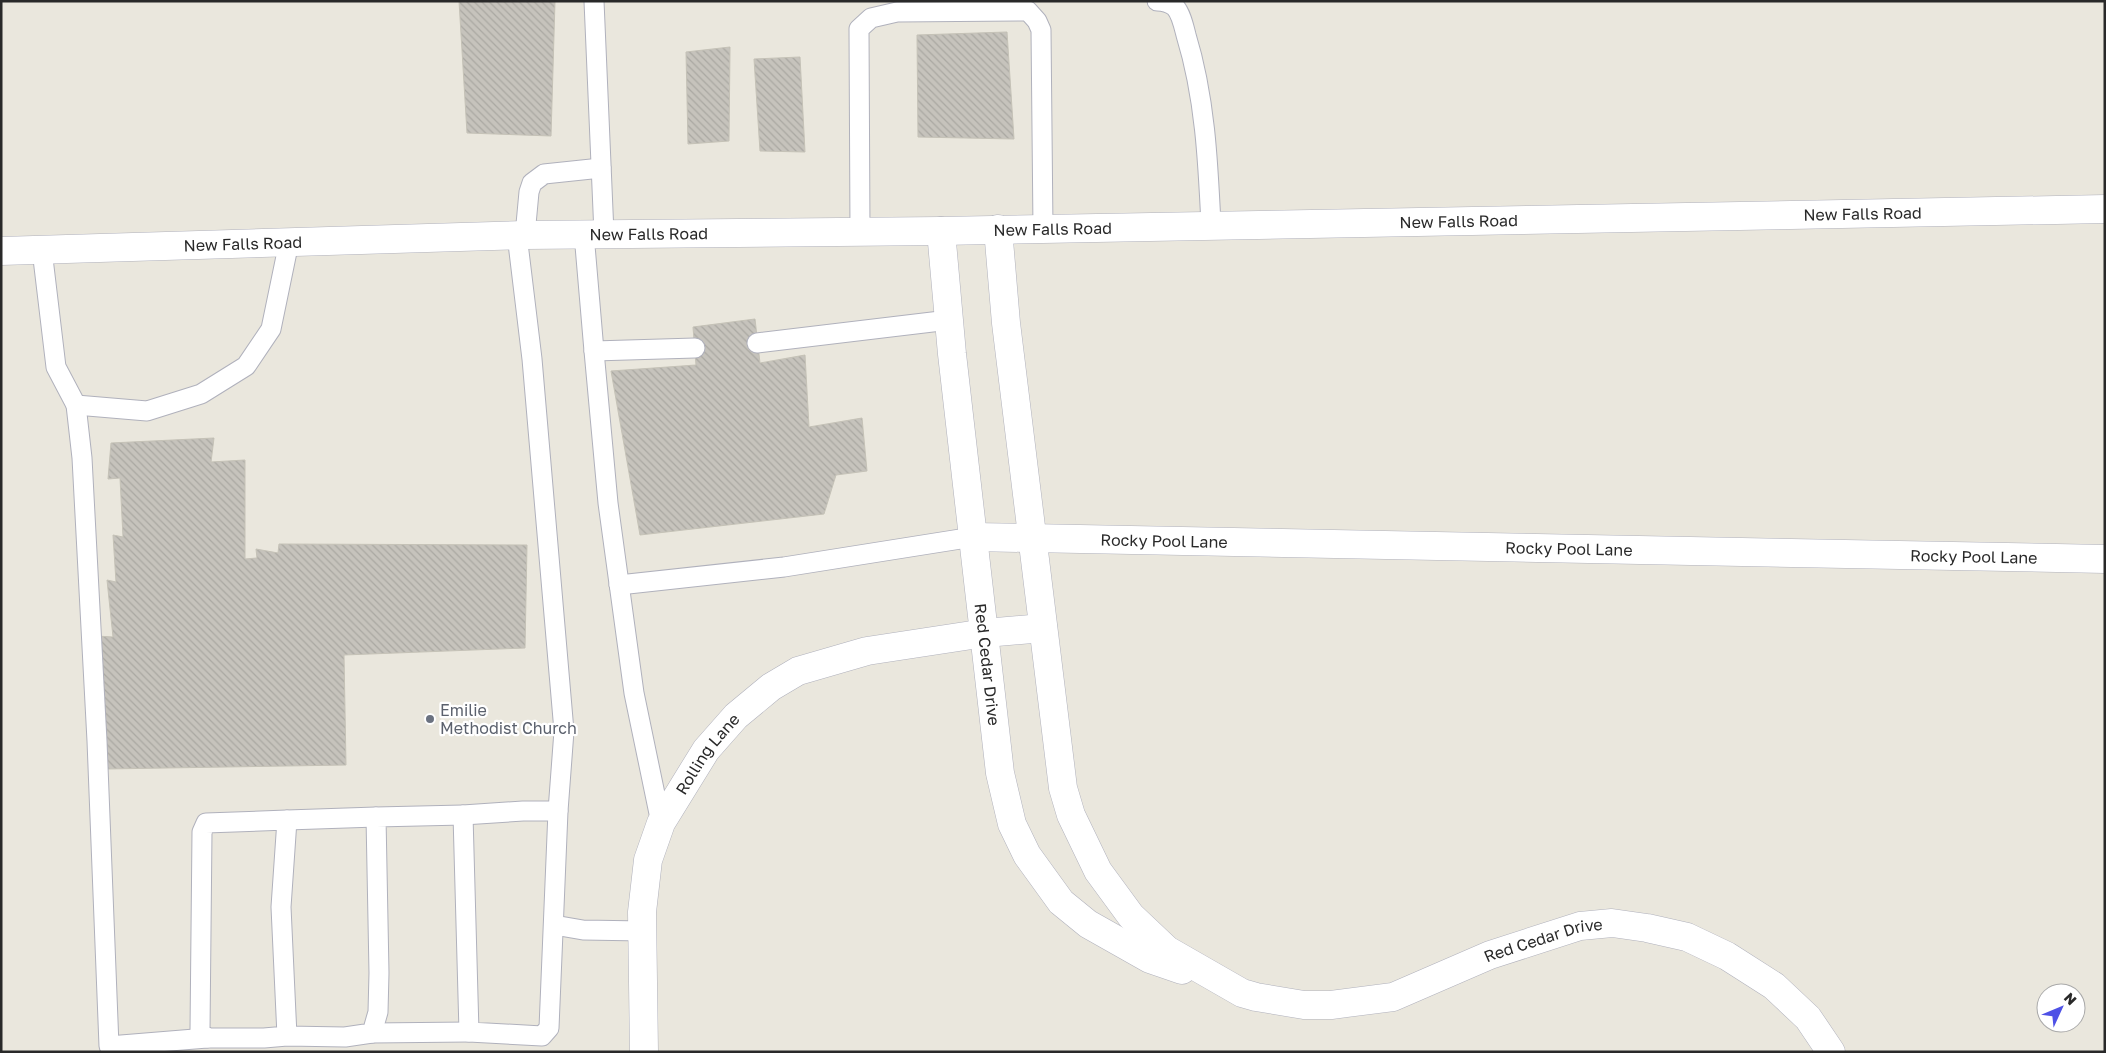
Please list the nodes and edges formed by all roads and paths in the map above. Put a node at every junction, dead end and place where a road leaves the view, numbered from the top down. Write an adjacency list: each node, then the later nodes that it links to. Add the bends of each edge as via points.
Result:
1 (594, 1): 3 (lane)
2 (1157, 1): 5 (lane, via 1176,8 1194,62 1207,150)
3 (601, 168): 10 (lane); 11 (lane, via 544,174 532,183)
4 (2105, 209): 5 (street, New Falls Road)
5 (1212, 225): 7 (street, New Falls Road)
6 (998, 229): 7 (street, New Falls Road); 8 (street, New Falls Road); 21 (street, Red Cedar Drive)
7 (1042, 229): 9 (lane, via 1041,30 1037,21 1028,10 896,12 871,18 859,30)
8 (941, 231): 9 (street, New Falls Road); 15 (street, Red Cedar Drive)
9 (860, 232): 10 (street, New Falls Road)
10 (594, 234): 11 (street, New Falls Road); 18 (lane)
11 (521, 235): 12 (street, New Falls Road); 26 (lane, via 564,731)
12 (289, 242): 13 (street, New Falls Road); 19 (lane, via 271,329 246,366 201,394 147,411)
13 (42, 250): 14 (street, New Falls Road); 19 (lane, via 56,367)
14 (1, 251)
15 (949, 320): 16 (lane); 20 (street, Red Cedar Drive)
16 (757, 342)
17 (695, 348): 18 (lane)
18 (594, 351): 23 (lane)
19 (76, 405): 37 (lane, via 82,458 110,1046)
20 (973, 537): 21 (street, Rocky Pool Lane); 23 (lane, via 784,567); 25 (street, Red Cedar Drive)
21 (1034, 540): 22 (street, Rocky Pool Lane); 24 (street, Red Cedar Drive)
22 (2105, 559)
23 (619, 585): 30 (lane, via 634,693)
24 (1043, 628): 25 (street, Rolling Lane); 33 (street, Red Cedar Drive, via 1063,788 1071,816 1098,871 1131,916 1166,950)
25 (985, 633): 30 (street, Rolling Lane, via 867,651 798,671 736,716 706,750); 33 (street, Red Cedar Drive, via 1000,772 1012,824 1027,855 1061,902 1088,924 1150,959)
26 (558, 811): 27 (lane); 31 (lane)
27 (463, 815): 28 (lane); 34 (lane)
28 (376, 817): 29 (lane); 35 (lane, via 378,1012)
29 (287, 820): 36 (lane, via 281,907); 37 (lane, via 206,823 202,832 200,1031)
30 (661, 823): 32 (street, Rolling Lane, via 648,860)
31 (554, 925): 32 (lane, via 583,930); 34 (lane, via 549,1028 542,1036)
32 (643, 931): 38 (street, Rolling Lane)
33 (1224, 984): 39 (street, Red Cedar Drive, via 1256,997 1304,1005 1393,997 1490,955 1580,926 1612,924 1687,937 1727,956 1774,986 1808,1018)
34 (470, 1032): 35 (lane)
35 (372, 1033): 36 (lane, via 345,1037)
36 (287, 1036): 37 (lane)
37 (207, 1038)
38 (644, 1052)
39 (1831, 1052)

